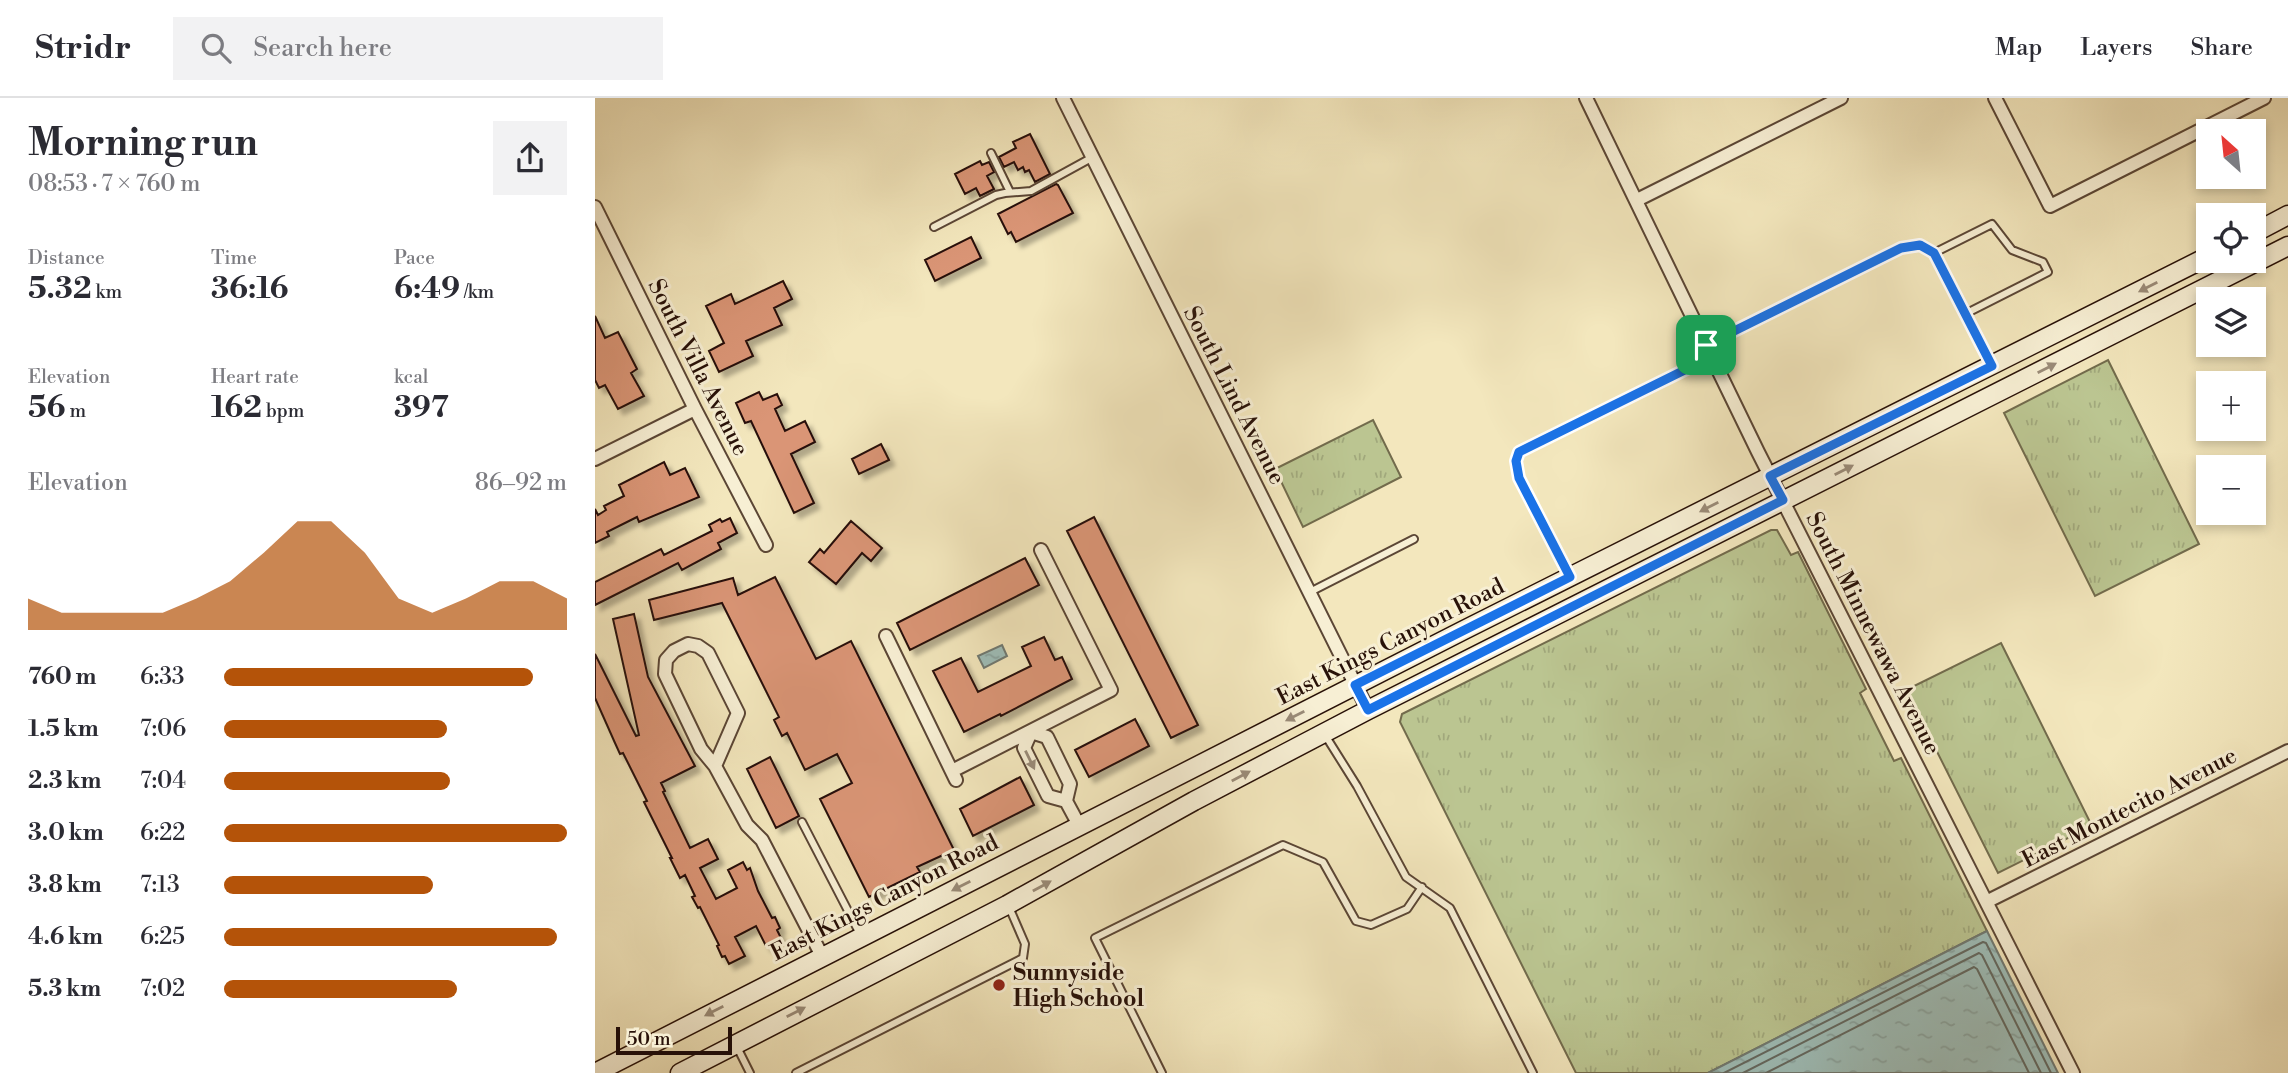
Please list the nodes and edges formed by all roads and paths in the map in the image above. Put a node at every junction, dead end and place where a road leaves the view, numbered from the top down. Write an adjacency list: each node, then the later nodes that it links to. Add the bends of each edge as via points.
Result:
1 (1063, 98): 7 (street, South Lind Avenue)
2 (1586, 98): 9 (street, South Minnewawa Avenue)
3 (1842, 98): 9 (street)
4 (1995, 98): 5 (street, via 2050,206)
5 (2264, 98)
6 (991, 153): 8 (lane)
7 (1093, 158): 8 (lane, via 1031,191); 28 (street, South Lind Avenue)
8 (1010, 192): 12 (lane)
9 (1637, 200): 18 (street, South Minnewawa Avenue)
10 (595, 207): 20 (street, South Villa Avenue)
11 (2288, 215): 13 (main road)
12 (935, 227)
13 (2266, 227)
14 (2288, 246): 23 (main road, one-way to 14)
15 (1934, 253): 17 (lane); 17 (lane, via 1992,223 2013,250 2043,262 2048,272); 18 (lane, via 1920,245 1901,248)
16 (2196, 263): 19 (main road, East Kings Canyon Road, one-way to 19)
17 (1965, 314): 19 (lane)
18 (1709, 351): 22 (street, South Minnewawa Avenue); 27 (lane, via 1519,452 1519,478)
19 (1992, 366): 22 (main road, East Kings Canyon Road)
20 (695, 410): 21 (street); 25 (street, South Villa Avenue)
21 (595, 459)
22 (1770, 476): 23 (street, South Minnewawa Avenue); 27 (main road, East Kings Canyon Road, one-way to 27)
23 (1783, 500): 31 (main road); 40 (street, South Minnewawa Avenue)
24 (1414, 538): 28 (lane)
25 (766, 545)
26 (1041, 550): 32 (street, via 1111,691)
27 (1570, 577): 30 (main road, East Kings Canyon Road)
28 (1310, 592): 30 (street, South Lind Avenue)
29 (886, 636): 32 (street, via 954,776)
30 (1355, 685): 31 (street, South Lind Avenue); 38 (main road, East Kings Canyon Road, one-way to 38)
31 (1368, 710): 33 (main road)
32 (1031, 732): 36 (street, via 1047,737 1070,784); 36 (street, one-way to 36, via 1024,748 1048,796)
33 (1324, 733): 39 (lane, via 1406,877); 41 (main road, one-way to 33)
34 (2288, 751): 40 (street, East Montecito Avenue)
35 (715, 766): 35 (street, via 701,749 665,674 666,660 688,644 708,653 738,713); 43 (street, via 747,825 762,840)
36 (1066, 801): 38 (street)
37 (803, 822): 42 (lane)
38 (1080, 827): 42 (main road, East Kings Canyon Road, one-way to 42)
39 (1422, 887): 49 (lane, via 1407,909 1371,925 1356,921 1323,862 1283,845 1095,938); 50 (lane, via 1450,908)
40 (1988, 901): 51 (street, South Minnewawa Avenue)
41 (1007, 905): 44 (main road, one-way to 41); 48 (lane, via 1025,944 1023,958)
42 (861, 936): 43 (main road, East Kings Canyon Road)
43 (822, 956): 45 (main road, East Kings Canyon Road, one-way to 45)
44 (735, 1044): 46 (main road); 47 (lane)
45 (595, 1073)
46 (680, 1073)
47 (750, 1073)
48 (796, 1073)
49 (1162, 1073)
50 (1533, 1073)
51 (2073, 1073)

